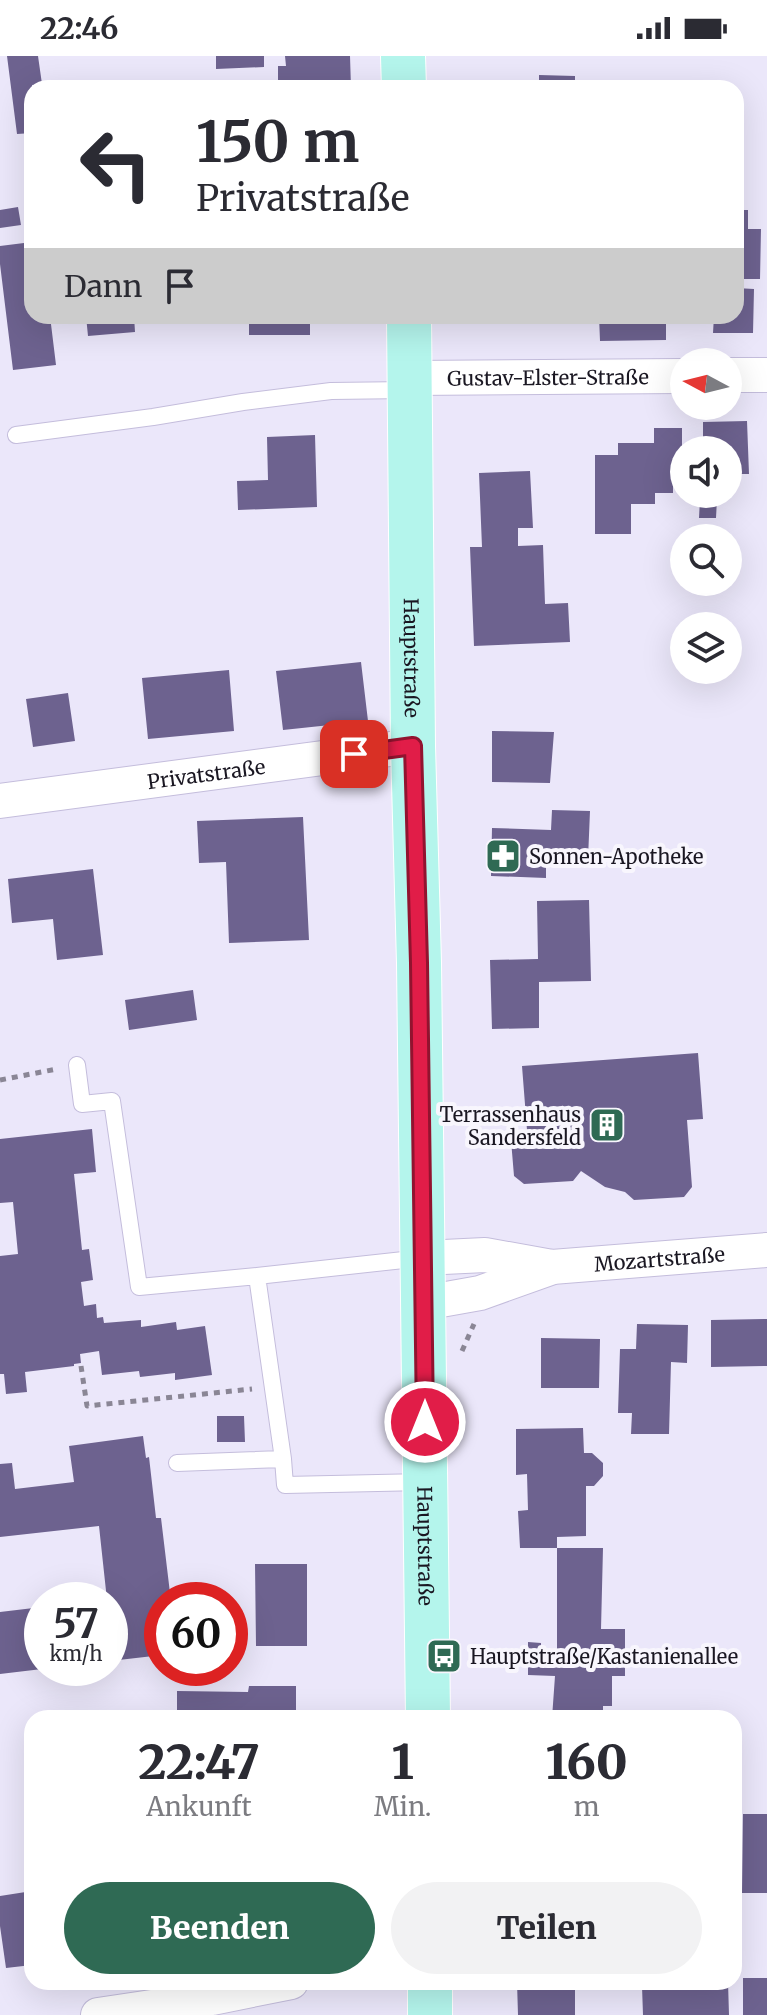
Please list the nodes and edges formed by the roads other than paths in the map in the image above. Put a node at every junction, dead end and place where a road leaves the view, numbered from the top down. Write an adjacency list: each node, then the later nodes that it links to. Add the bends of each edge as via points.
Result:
1 (403, 56): 2 (main road)
2 (404, 80)
3 (409, 324): 7 (main road, Hauptstraße)
4 (742, 375): 5 (street)
5 (767, 375)
6 (670, 376): 7 (street, Gustav-Elster-Straße)
7 (410, 384): 8 (lane); 9 (main road, Hauptstraße)
8 (16, 435)
9 (413, 746): 10 (street, Privatstraße); 13 (main road, Hauptstraße)
10 (0, 801)
11 (77, 1065): 15 (lane, via 82,1104 112,1101 139,1287)
12 (767, 1250): 14 (street, Mozartstraße)
13 (423, 1258): 14 (street, Mozartstraße, via 485,1255); 15 (lane); 16 (main road, Hauptstraße)
14 (552, 1267): 16 (street, Mozartstraße, via 480,1293)
15 (257, 1276): 17 (lane)
16 (424, 1303): 19 (main road, Hauptstraße)
17 (283, 1459): 18 (lane); 19 (lane, via 285,1485)
18 (177, 1463)
19 (426, 1482): 20 (main road, Hauptstraße)
20 (428, 1710)
21 (211, 1990): 23 (street)
22 (430, 1990): 24 (main road)
23 (98, 2015)
24 (430, 2015)

